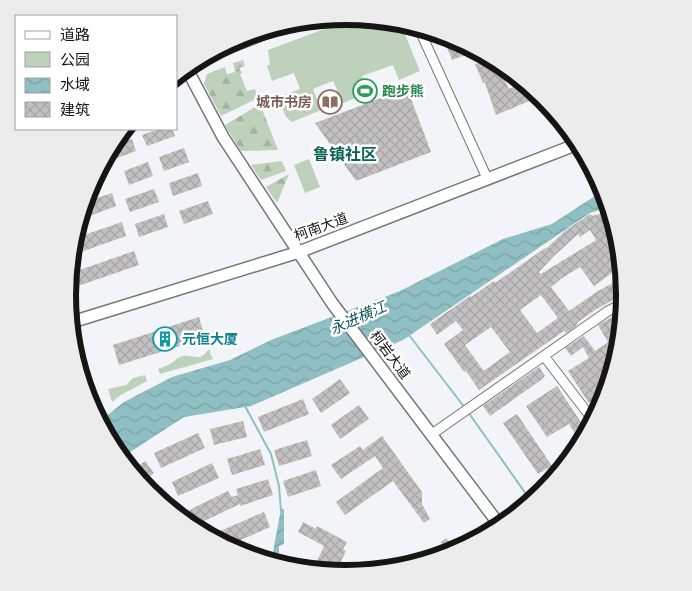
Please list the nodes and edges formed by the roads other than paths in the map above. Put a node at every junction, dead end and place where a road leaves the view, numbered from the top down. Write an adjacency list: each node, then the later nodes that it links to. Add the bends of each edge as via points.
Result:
1 (422, 36): 4 (street)
2 (190, 75): 5 (street, 柯岩大道, via 223,137)
3 (572, 146): 4 (street, 柯南大道)
4 (488, 178): 5 (street, 柯南大道)
5 (299, 252): 7 (street, 柯南大道); 10 (street, 柯岩大道, via 332,303)
6 (616, 307): 8 (street)
7 (77, 321)
8 (544, 356): 9 (street); 10 (street)
9 (589, 415)
10 (432, 434): 11 (street, 柯岩大道)
11 (496, 520)

